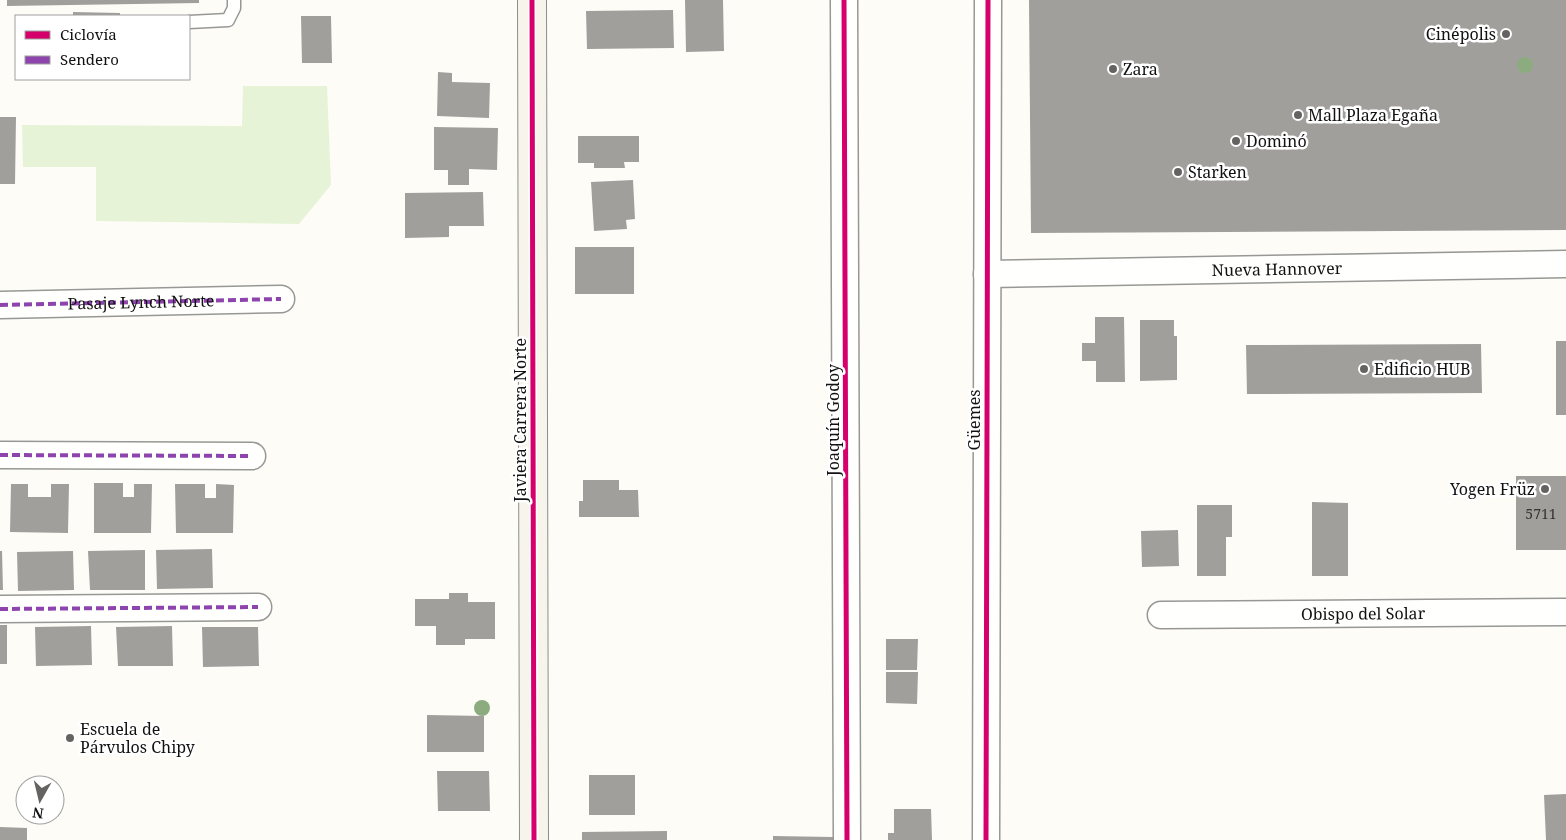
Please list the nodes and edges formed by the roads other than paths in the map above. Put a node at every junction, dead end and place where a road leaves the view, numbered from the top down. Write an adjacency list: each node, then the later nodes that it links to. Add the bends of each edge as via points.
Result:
1 (234, 0): 5 (lane, via 228,20)
2 (532, 0): 16 (street, Javiera Carrera Norte)
3 (844, 0): 17 (street, Joaquín Godoy)
4 (988, 0): 7 (street, Güemes)
5 (190, 22)
6 (1566, 264): 7 (street, Nueva Hannover)
7 (987, 274): 18 (street, Güemes)
8 (281, 299): 9 (street, Pasaje Lynch Norte)
9 (0, 305)
10 (0, 455): 11 (street)
11 (252, 456)
12 (258, 607): 13 (street)
13 (0, 609)
14 (1566, 612): 15 (street, Obispo del Solar)
15 (1161, 615)
16 (534, 840)
17 (847, 840)
18 (986, 840)

